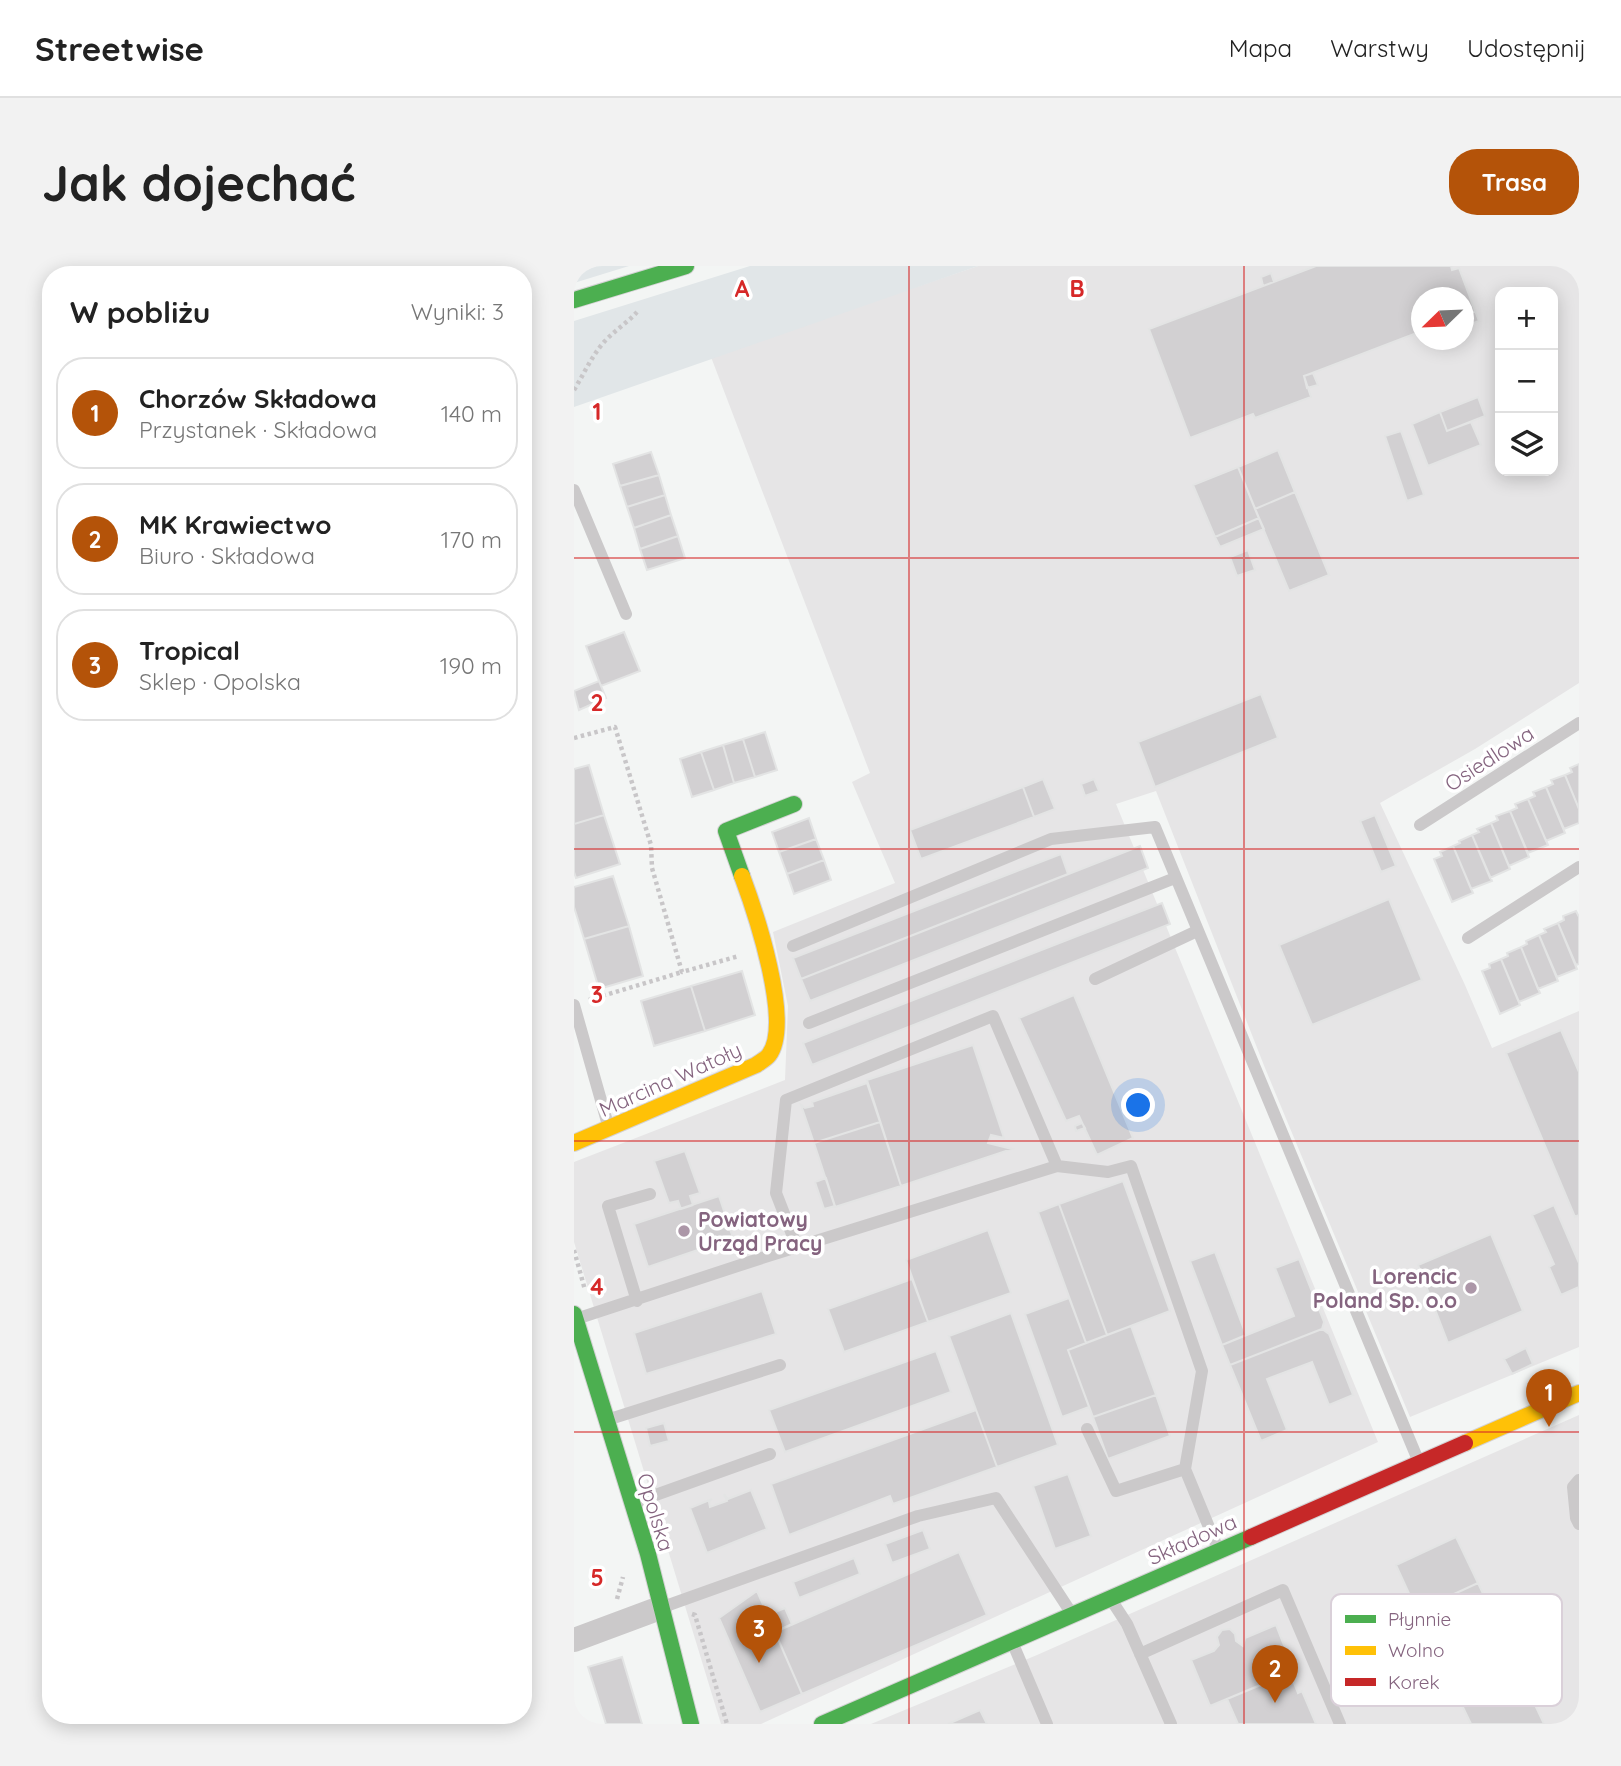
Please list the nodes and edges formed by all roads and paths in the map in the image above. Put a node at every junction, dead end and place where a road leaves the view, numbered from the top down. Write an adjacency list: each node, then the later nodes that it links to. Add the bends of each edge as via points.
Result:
1 (685, 266): 2 (street)
2 (648, 277): 3 (street); 4 (path, via 646,304 603,343)
3 (574, 300)
4 (574, 390)
5 (574, 490): 6 (lane)
6 (626, 614)
7 (1579, 723): 10 (lane, Osiedlowa)
8 (574, 738): 17 (path, via 615,727 651,845 652,867)
9 (794, 804): 16 (street, Marcina Watoły, via 726,831)
10 (1420, 825)
11 (1579, 867): 14 (lane)
12 (1175, 878): 13 (lane); 15 (lane, via 1155,827 1051,839); 20 (lane)
13 (1197, 931): 18 (lane); 33 (lane)
14 (1468, 938)
15 (793, 946)
16 (765, 948): 17 (path); 21 (street, Marcina Watoły, via 776,1031 770,1054 756,1065)
17 (682, 972): 19 (path)
18 (1095, 979)
19 (574, 1005): 21 (lane)
20 (809, 1023)
21 (610, 1129): 22 (street, Marcina Watoły)
22 (574, 1143)
23 (1057, 1166): 25 (lane); 25 (lane, via 993,1016 786,1100 776,1193); 34 (lane, via 1108,1172 1131,1166 1202,1371)
24 (650, 1194): 26 (lane, via 608,1206)
25 (797, 1247): 26 (lane)
26 (637, 1301): 27 (lane)
27 (574, 1318): 30 (street, Opolska)
28 (780, 1365): 30 (lane)
29 (1579, 1394): 33 (street, Składowa)
30 (606, 1421): 36 (street, Opolska)
31 (1087, 1429): 34 (lane, via 1116,1491)
32 (770, 1454): 36 (lane)
33 (1419, 1463): 38 (street, Składowa)
34 (1185, 1469): 38 (lane)
35 (1579, 1480): 37 (lane, via 1573,1487)
36 (632, 1504): 40 (street, Opolska)
37 (1579, 1524)
38 (1218, 1550): 39 (street, Składowa)
39 (1110, 1598): 41 (street, Składowa); 44 (lane)
40 (660, 1608): 41 (lane, via 918,1516 996,1498); 42 (street); 47 (street, Opolska)
41 (1072, 1614): 43 (street, Składowa)
42 (574, 1640)
43 (1012, 1641): 48 (street, Składowa); 49 (lane)
44 (1140, 1654): 45 (lane, via 1283,1590); 50 (lane)
45 (1331, 1703)
46 (1332, 1706): 51 (lane)
47 (691, 1724)
48 (822, 1724)
49 (1047, 1724)
50 (1171, 1724)
51 (1340, 1724)

